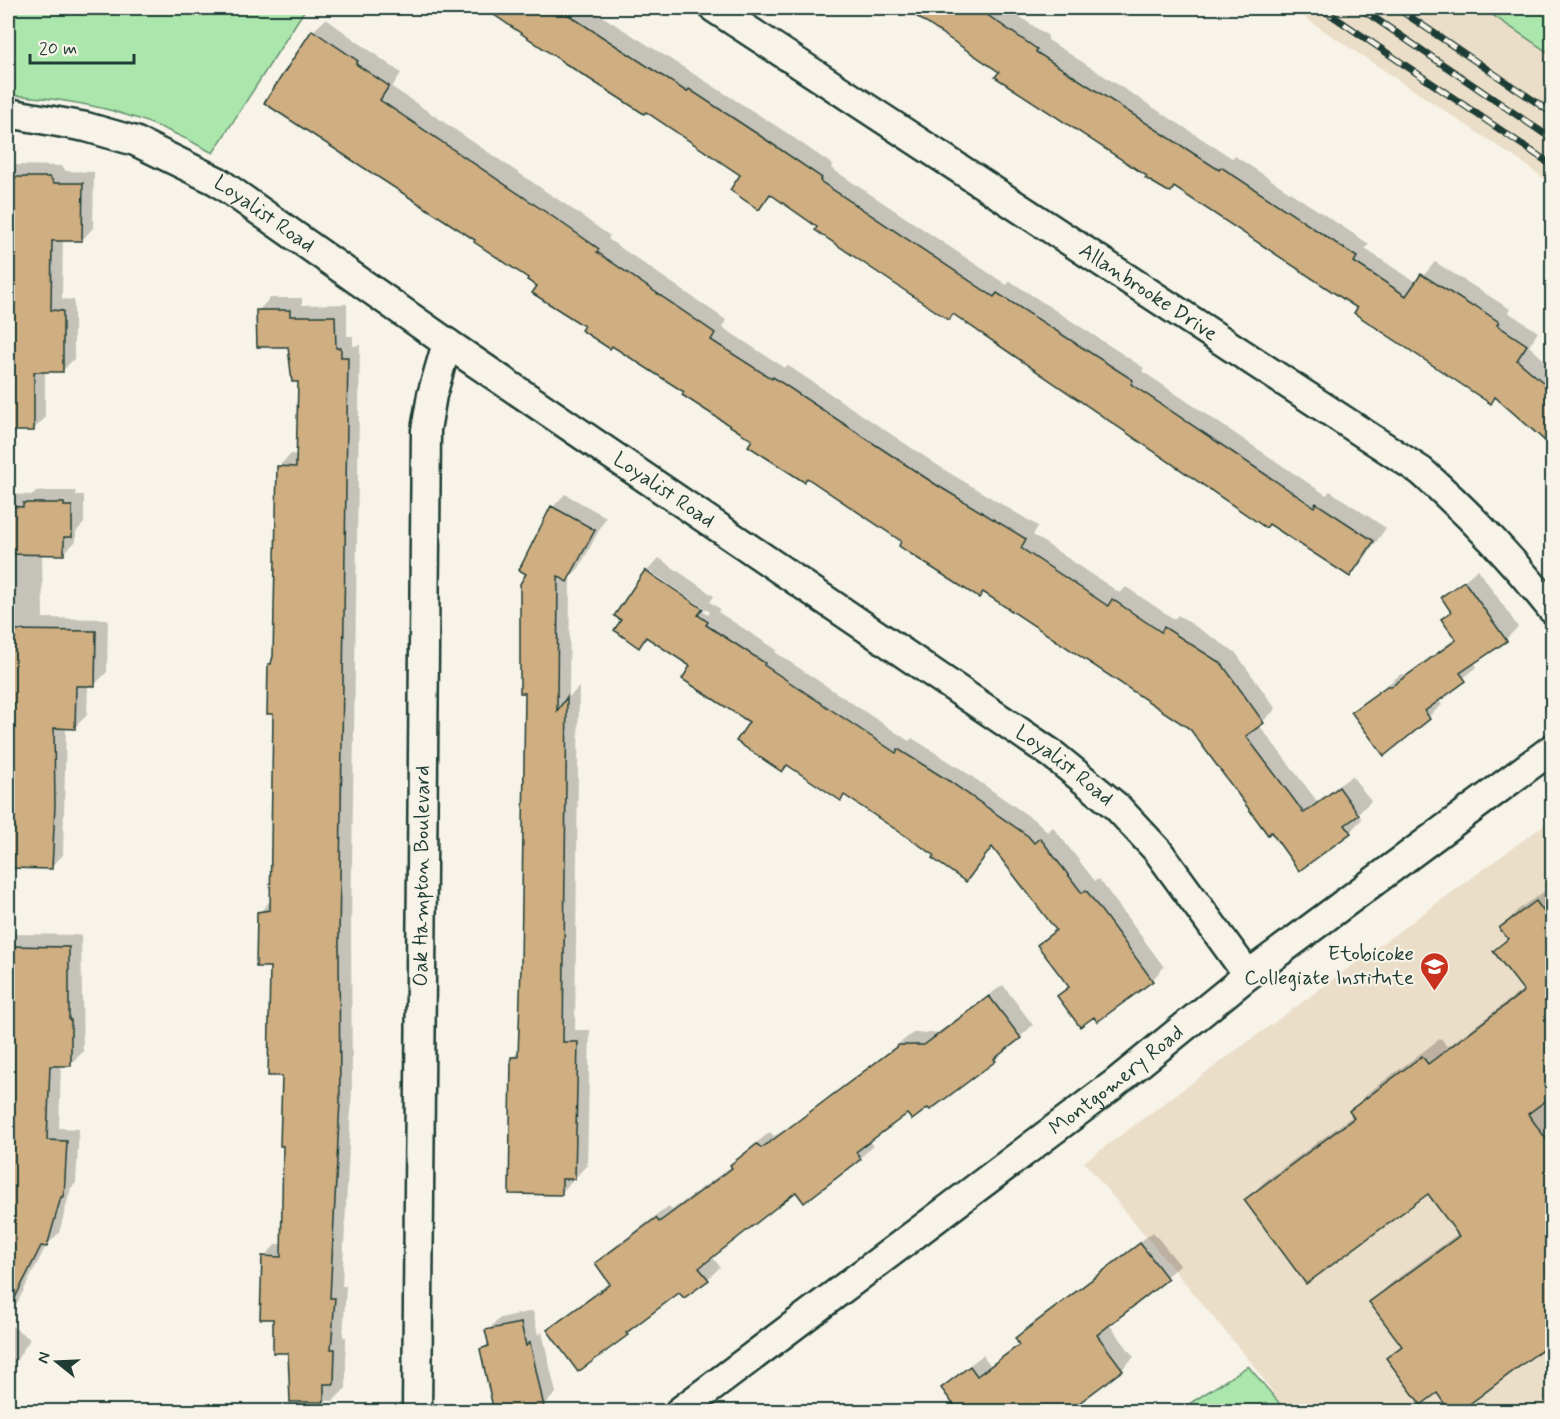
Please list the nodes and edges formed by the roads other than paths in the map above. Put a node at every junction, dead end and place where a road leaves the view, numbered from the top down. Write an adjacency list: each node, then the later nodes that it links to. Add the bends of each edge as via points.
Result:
1 (714, 8): 4 (street, Allanbrooke Drive, via 1421,471 1508,554)
2 (8, 113): 3 (street, Loyalist Road, via 111,133 184,163 217,181)
3 (447, 343): 6 (street, Loyalist Road, via 1080,775 1158,851); 7 (street, Oak Hampton Boulevard, via 426,430)
4 (1552, 609)
5 (1552, 749): 6 (street, Montgomery Road)
6 (1248, 975): 8 (street, Montgomery Road, via 1113,1085)
7 (417, 1412)
8 (679, 1412)

